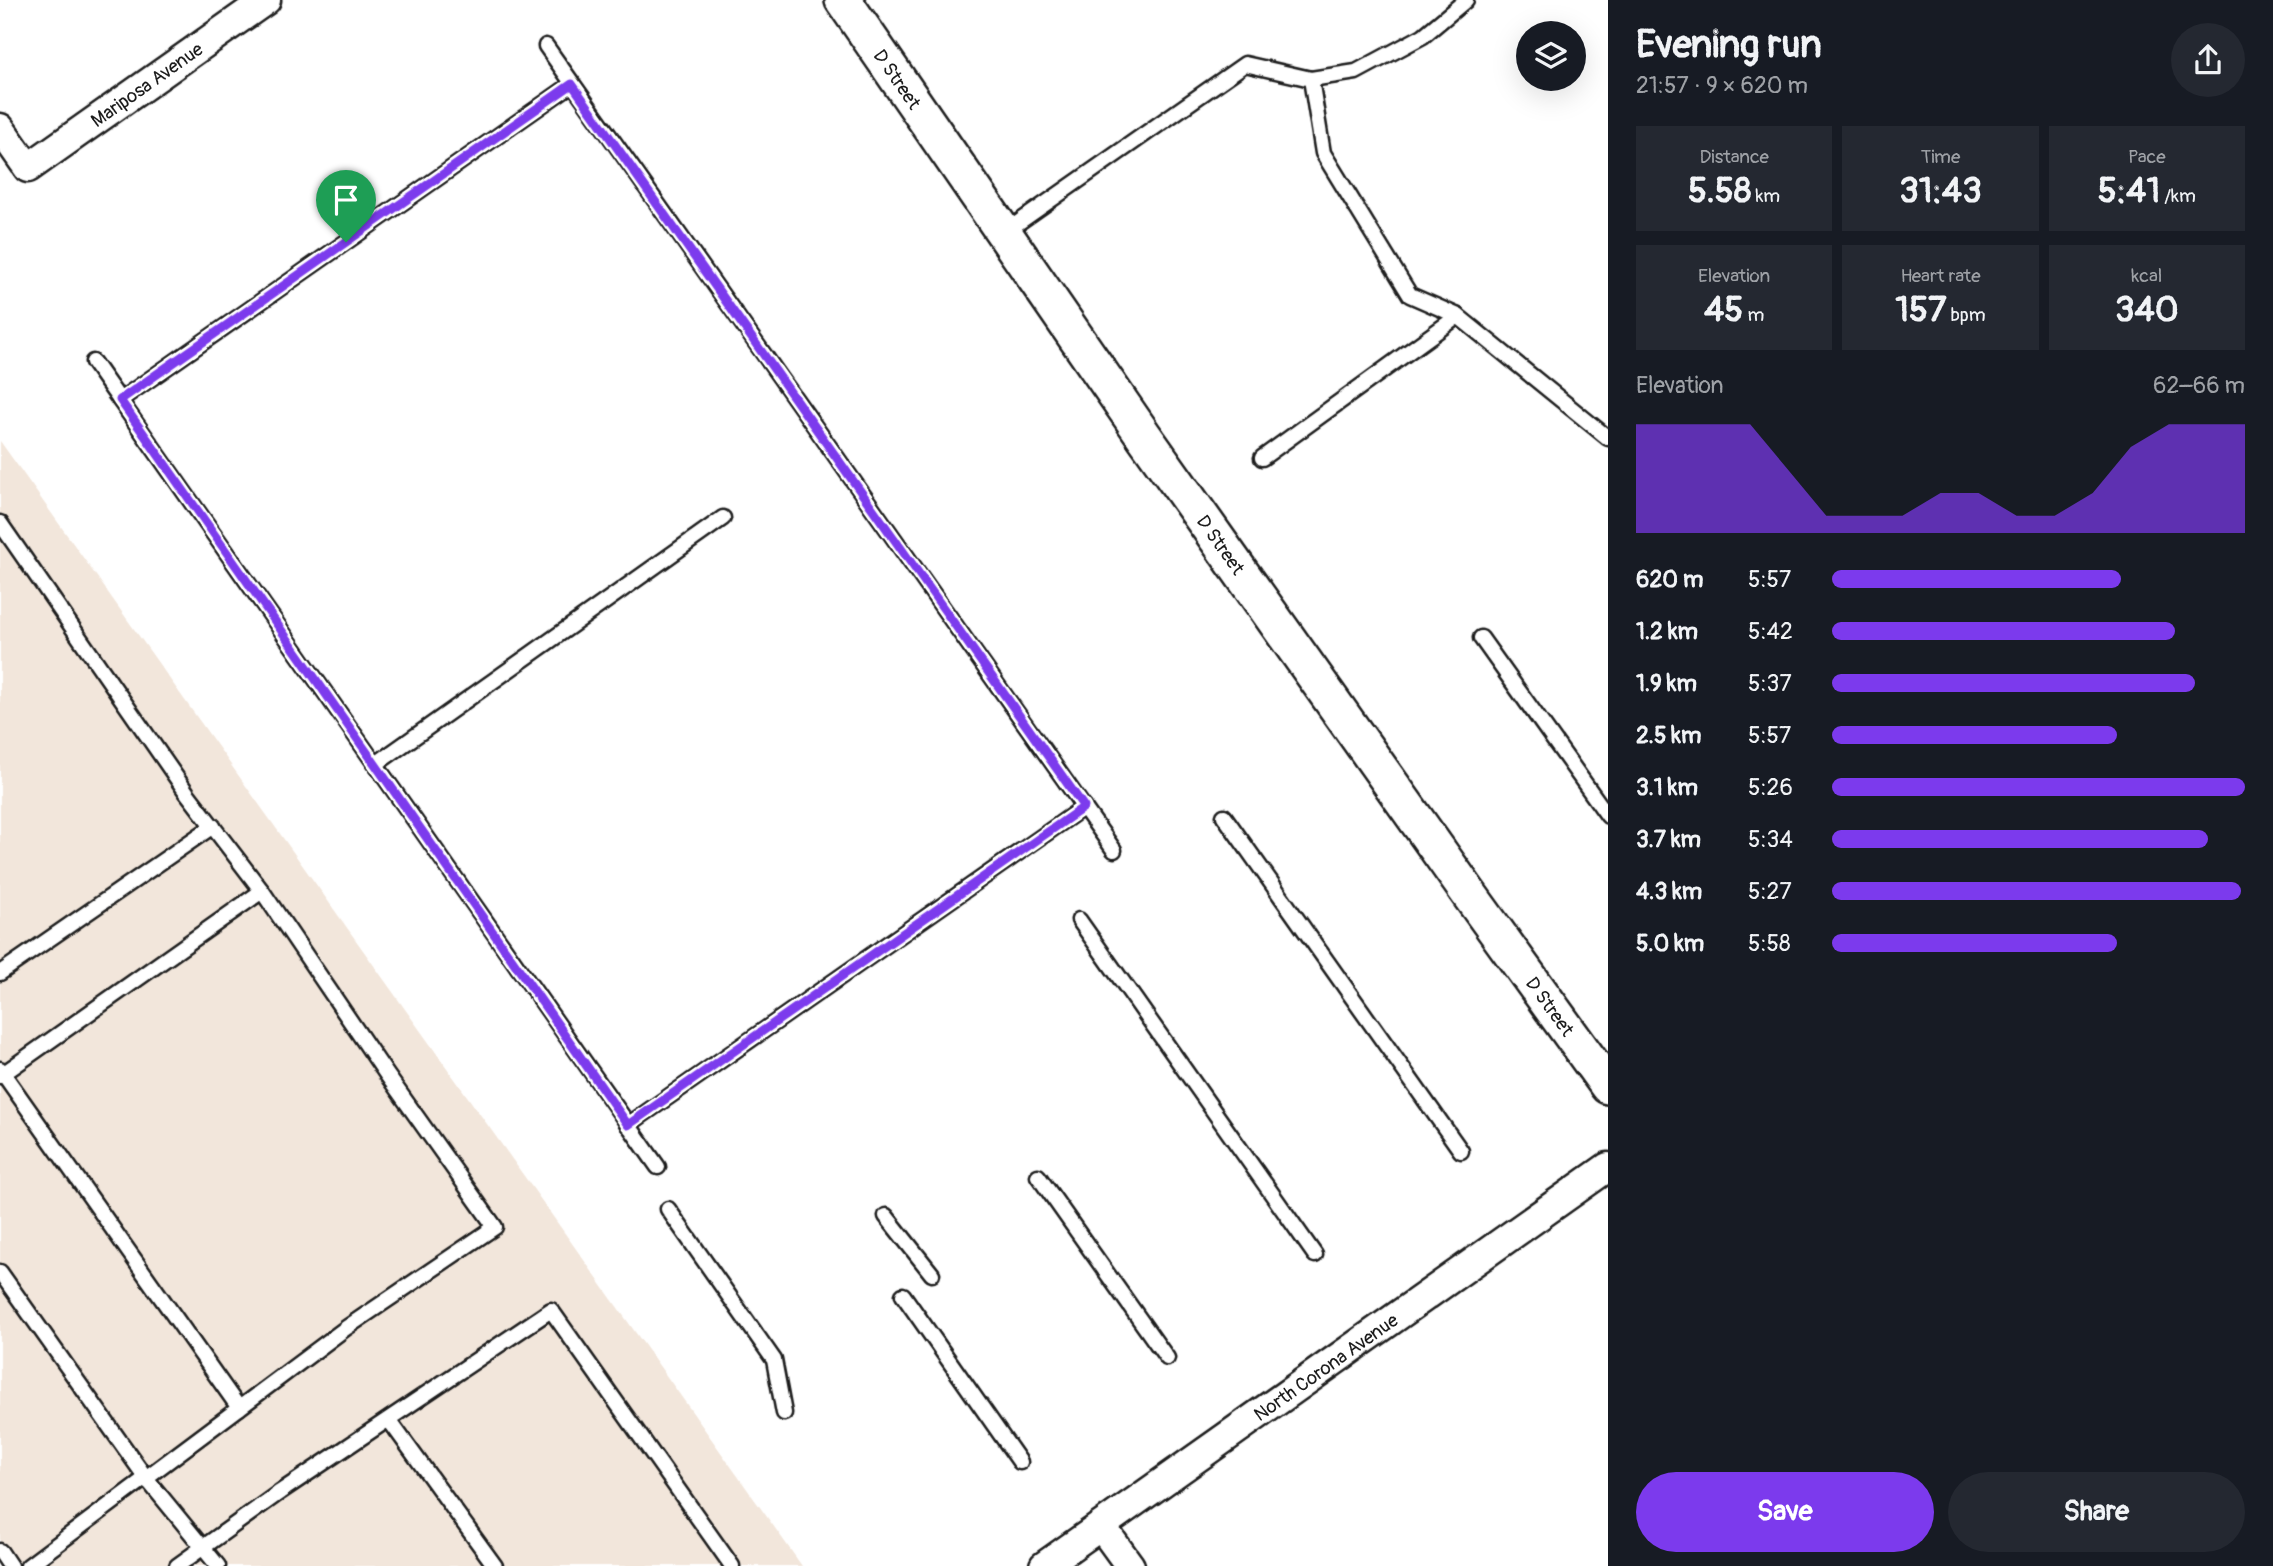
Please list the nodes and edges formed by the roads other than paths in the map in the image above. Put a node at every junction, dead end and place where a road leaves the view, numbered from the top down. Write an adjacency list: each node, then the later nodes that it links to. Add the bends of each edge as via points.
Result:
1 (266, 0): 7 (street, Mariposa Avenue, via 28,167)
2 (842, 0): 8 (street, D Street)
3 (1466, 0): 5 (lane, via 1423,36 1356,72)
4 (546, 46): 6 (lane)
5 (1311, 79): 8 (lane, via 1245,64); 9 (lane, via 1324,153 1410,295)
6 (572, 84): 11 (lane); 18 (lane)
7 (0, 128)
8 (1005, 232): 27 (street, D Street, via 1160,458)
9 (1458, 316): 12 (lane); 13 (lane)
10 (93, 362): 11 (lane)
11 (120, 400): 17 (lane)
12 (1608, 438)
13 (1262, 458)
14 (723, 518): 17 (lane)
15 (0, 523): 21 (lane)
16 (1480, 638): 20 (lane)
17 (376, 764): 28 (lane)
18 (1084, 807): 22 (lane); 28 (lane)
19 (1224, 816): 29 (lane)
20 (1608, 816)
21 (213, 826): 23 (lane); 25 (lane)
22 (1114, 849)
23 (262, 891): 26 (lane); 40 (lane, via 495,1227 346,1328)
24 (1079, 920): 35 (lane)
25 (0, 973)
26 (1, 1073): 40 (lane)
27 (1608, 1086)
28 (628, 1125): 30 (lane)
29 (1461, 1151)
30 (657, 1167)
31 (1608, 1167): 45 (street, North Corona Avenue)
32 (1038, 1176): 39 (lane)
33 (668, 1209): 41 (lane, via 774,1360)
34 (886, 1216): 37 (lane)
35 (1315, 1255)
36 (0, 1272): 44 (lane)
37 (932, 1274)
38 (903, 1295): 43 (lane)
39 (1167, 1358)
40 (239, 1408): 44 (lane)
41 (784, 1413)
42 (389, 1420): 46 (lane); 52 (lane); 53 (lane, via 551,1310)
43 (1020, 1462)
44 (146, 1478): 46 (lane); 49 (lane)
45 (1101, 1526): 54 (street, North Corona Avenue); 55 (street)
46 (203, 1546): 50 (lane); 51 (lane)
47 (0, 1551): 48 (lane)
48 (10, 1566)
49 (27, 1566)
50 (177, 1566)
51 (218, 1566)
52 (495, 1566)
53 (733, 1566)
54 (1044, 1566)
55 (1130, 1566)

